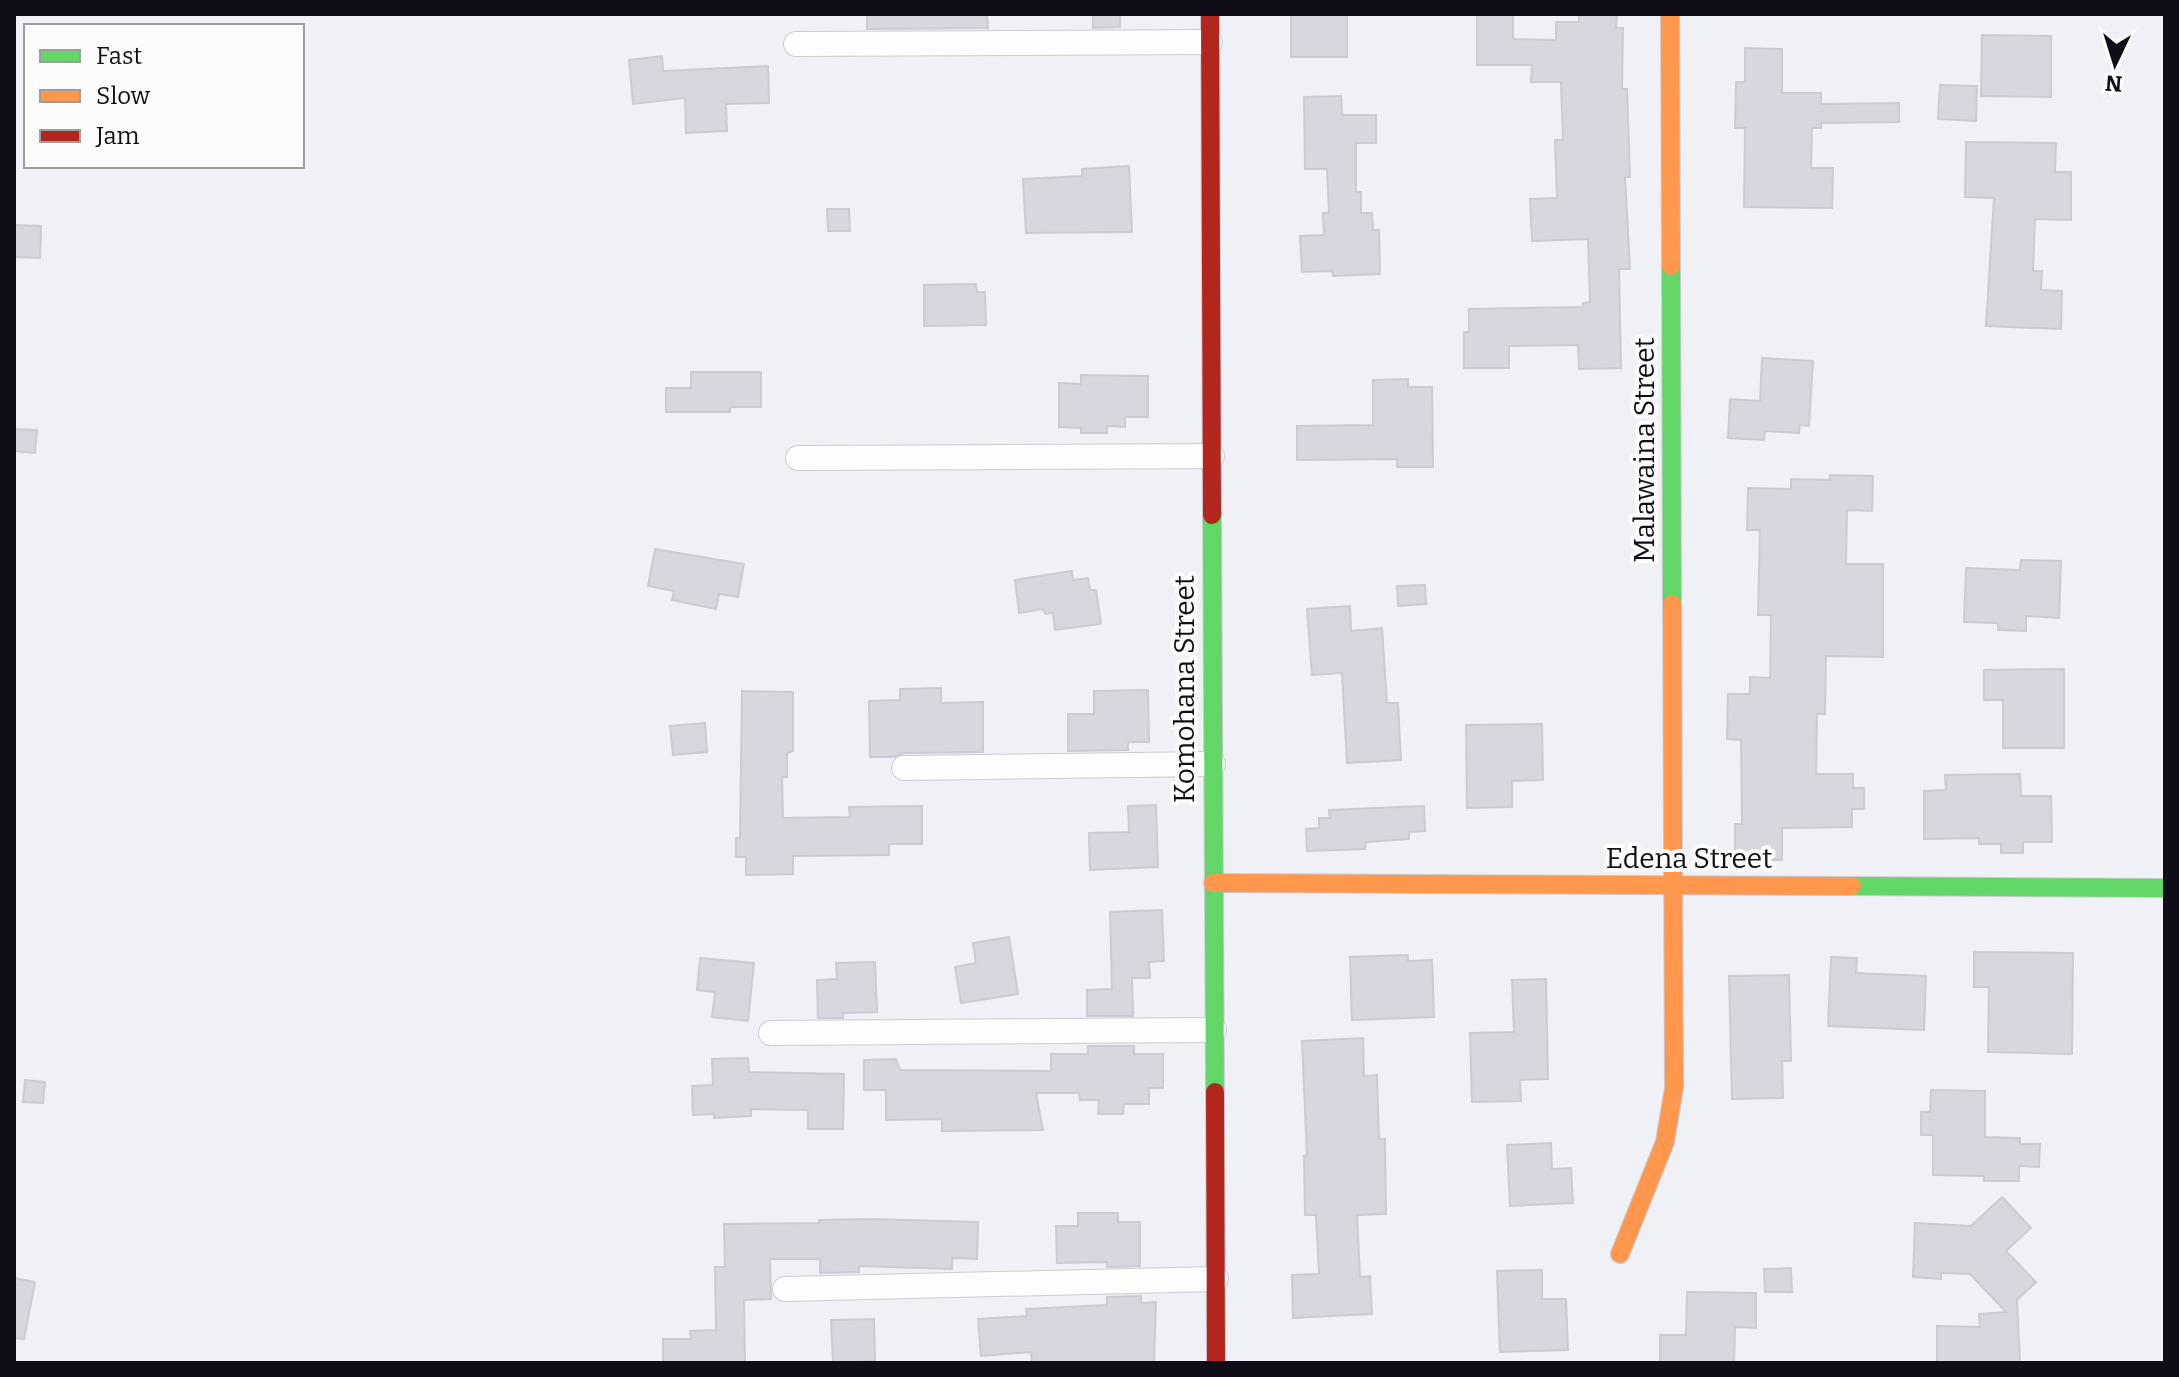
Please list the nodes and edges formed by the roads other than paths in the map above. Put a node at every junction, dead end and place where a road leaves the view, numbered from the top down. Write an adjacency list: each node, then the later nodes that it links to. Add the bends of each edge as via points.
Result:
1 (1210, 14): 3 (street, Komohana Street)
2 (1670, 14): 10 (street, Malawaina Street)
3 (1210, 42): 4 (street); 5 (street, Komohana Street)
4 (796, 44)
5 (1212, 456): 6 (street); 7 (street, Komohana Street)
6 (798, 458)
7 (1213, 764): 8 (street); 9 (street, Komohana Street)
8 (904, 768)
9 (1213, 883): 10 (street, Edena Street); 12 (street, Komohana Street)
10 (1673, 885): 11 (street, Edena Street); 14 (street, Malawaina Street, via 1674,1088 1665,1142)
11 (2165, 888)
12 (1214, 1030): 13 (street); 15 (street, Komohana Street)
13 (771, 1033)
14 (1620, 1254)
15 (1216, 1279): 16 (street); 17 (street, Komohana Street)
16 (785, 1289)
17 (1216, 1363)

